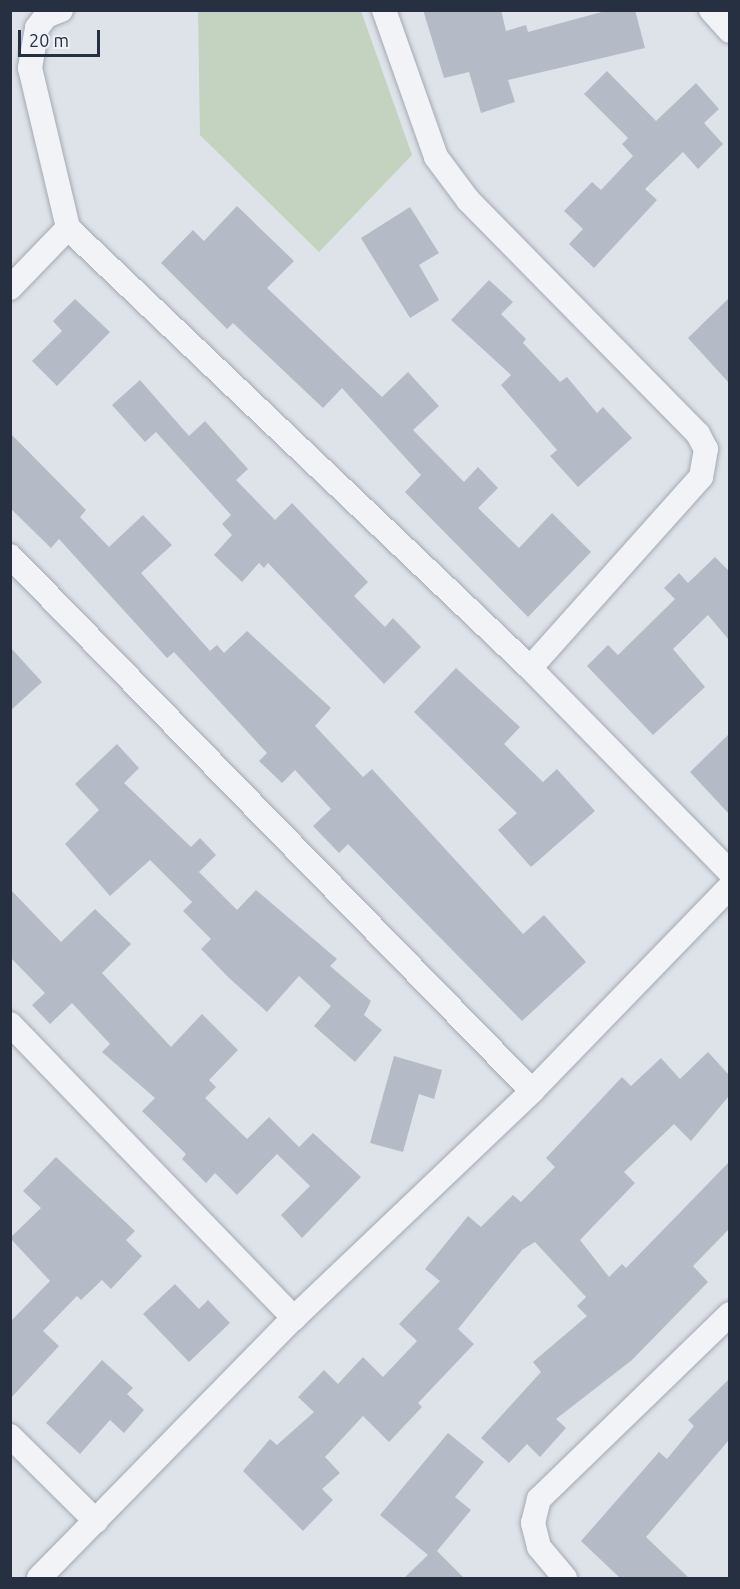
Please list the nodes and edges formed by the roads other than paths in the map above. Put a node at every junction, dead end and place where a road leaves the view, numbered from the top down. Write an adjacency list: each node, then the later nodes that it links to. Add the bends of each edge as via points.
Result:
1 (61, 10): 5 (street, via 46,16 37,28 30,68)
2 (384, 10): 8 (street, via 436,157 468,200 699,434 706,449 701,477)
3 (711, 10): 4 (street)
4 (729, 31)
5 (68, 228): 6 (street); 8 (street)
6 (10, 288)
7 (10, 556): 12 (street)
8 (530, 668): 9 (street)
9 (729, 872)
10 (729, 887): 12 (street)
11 (10, 1024): 14 (street)
12 (532, 1091): 14 (street)
13 (729, 1314): 18 (street, via 539,1499 533,1522 539,1547)
14 (294, 1318): 16 (street)
15 (10, 1436): 16 (street)
16 (96, 1521): 17 (street)
17 (39, 1578)
18 (565, 1578)

